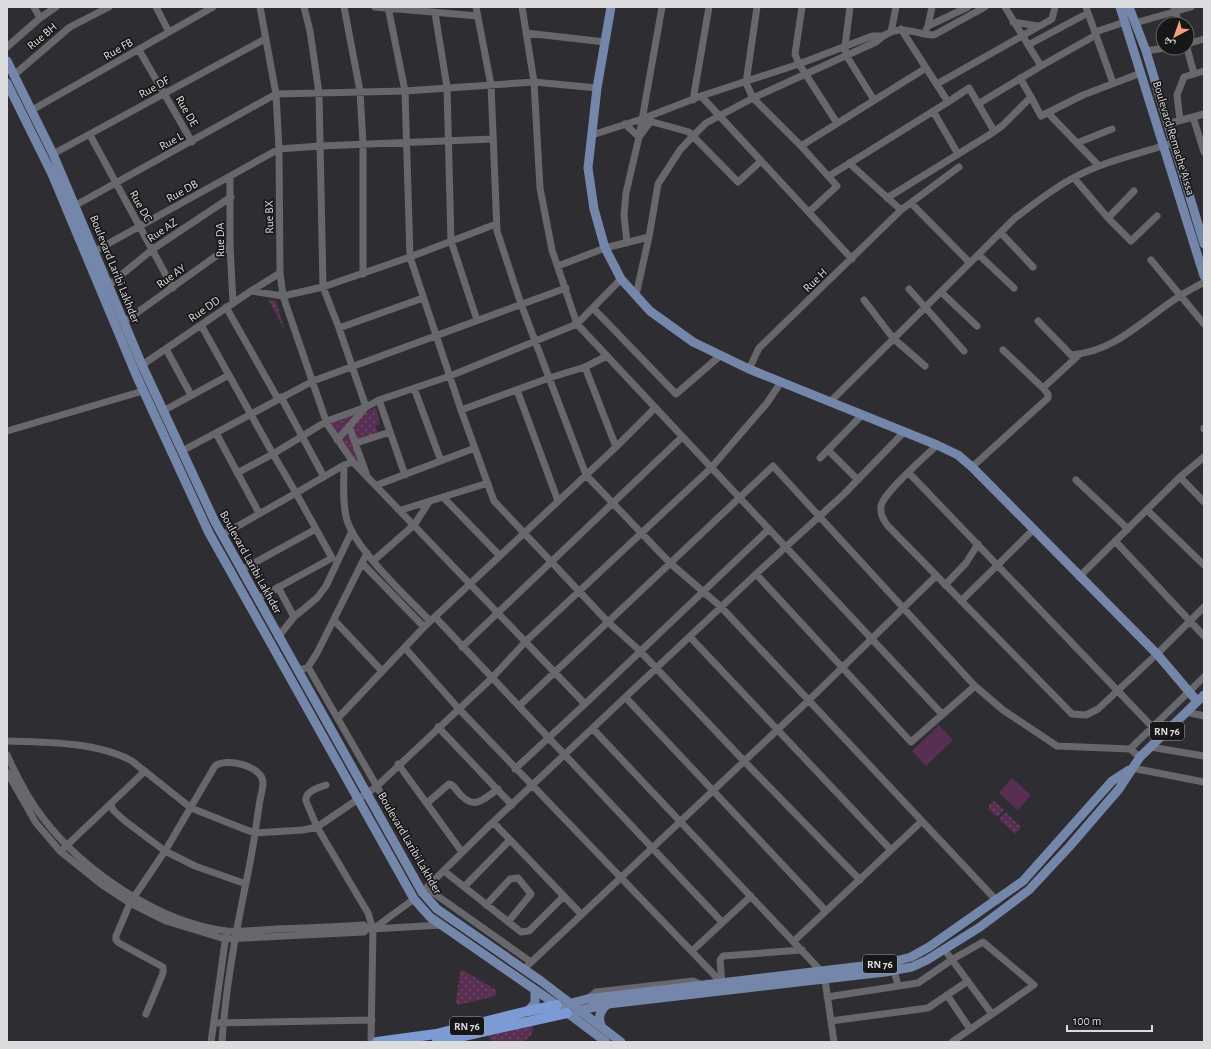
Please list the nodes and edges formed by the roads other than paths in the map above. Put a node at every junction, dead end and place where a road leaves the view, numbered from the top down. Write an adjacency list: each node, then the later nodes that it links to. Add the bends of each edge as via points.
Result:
1 (34, 7): 32 (street)
2 (56, 7): 32 (street)
3 (109, 7): 64 (street, Rue BH, via 70,27)
4 (156, 7): 39 (street)
5 (213, 7): 39 (street, Rue FB)
6 (260, 7): 46 (street, Rue BX)
7 (304, 7): 76 (street)
8 (344, 7): 74 (street)
9 (375, 7): 26 (street)
10 (476, 7): 31 (street)
11 (522, 7): 41 (street)
12 (611, 7): 47 (main road)
13 (662, 7): 92 (street)
14 (709, 7): 82 (street)
15 (757, 7): 67 (street)
16 (802, 7): 57 (street, via 796,54)
17 (850, 7): 49 (street)
18 (896, 7): 40 (street)
19 (932, 7): 36 (street)
20 (985, 7): 42 (street, via 934,35)
21 (1005, 7): 33 (street)
22 (1055, 7): 37 (street, via 1052,19)
23 (1120, 7): 34 (main road, Boulevard Remache Aissa)
24 (1129, 7): 35 (main road, Boulevard Remache Aissa)
25 (1192, 7): 29 (street)
26 (388, 8): 30 (street); 75 (street)
27 (964, 8): 36 (street)
28 (1087, 10): 43 (street); 48 (street)
29 (1175, 10): 35 (street)
30 (435, 13): 31 (street); 72 (street)
31 (478, 16): 71 (street)
32 (40, 18): 50 (street)
33 (1013, 22): 37 (street); 44 (street)
34 (1125, 22): 43 (street); 62 (main road, Boulevard Remache Aissa)
35 (1135, 23): 53 (main road, Boulevard Remache Aissa)
36 (928, 26): 42 (street)
37 (1038, 26): 44 (street)
38 (901, 29): 40 (street); 42 (street); 59 (street)
39 (169, 32): 51 (street, Rue FB)
40 (891, 32): 45 (street)
41 (526, 33): 47 (street); 66 (street)
42 (924, 34)
43 (1095, 34): 58 (street); 69 (street)
44 (1022, 35): 48 (street); 70 (street)
45 (883, 36): 49 (street, via 872,36); 54 (street, via 876,42)
46 (265, 39): 77 (street, Rue DF); 78 (street, Rue BX)
47 (605, 42): 73 (main road)
48 (1028, 45): 58 (street)
49 (845, 46): 54 (street); 57 (street)
50 (7, 47)
51 (139, 50): 77 (street, Rue DE); 86 (street, Rue FB)
52 (1155, 50): 53 (street)
53 (1146, 51): 97 (main road, Boulevard Remache Aissa)
54 (846, 55): 61 (street); 83 (street)
55 (1189, 56): 63 (street)
56 (7, 61): 64 (main road, Boulevard Laribi Lakhder)
57 (799, 64): 61 (street); 67 (street)
58 (1041, 66): 65 (street)
59 (926, 68): 70 (street); 83 (street)
60 (1204, 71): 63 (street)
61 (805, 73): 81 (street); 95 (street)
62 (1141, 73): 69 (street); 110 (main road, Boulevard Remache Aissa)
63 (1194, 74): 93 (street, via 1184,77 1177,95)
64 (14, 75): 86 (main road, Boulevard Laribi Lakhder)
65 (1020, 78): 80 (street); 85 (street)
66 (534, 82): 71 (street); 73 (street); 150 (street, via 540,188 552,250)
67 (746, 82): 79 (street); 81 (street)
68 (7, 83): 196 (main road, Boulevard Laribi Lakhder, via 52,174)
69 (1113, 83): 88 (street)
70 (937, 84): 84 (street)
71 (491, 85): 72 (street); 104 (street)
72 (447, 87): 75 (street); 105 (street)
73 (596, 88): 101 (main road)
74 (360, 91): 75 (street); 76 (street); 109 (street)
75 (405, 91): 107 (street)
76 (319, 93): 78 (street); 111 (street)
77 (164, 94): 100 (street, Rue DF); 106 (street, Rue DE)
78 (276, 94): 106 (street, Rue L); 113 (street, Rue BX)
79 (701, 96): 82 (street); 90 (street)
80 (1031, 97): 88 (street, via 1041,116); 99 (street)
81 (753, 98): 90 (street); 112 (street)
82 (692, 100): 92 (street)
83 (874, 100): 95 (street)
84 (948, 102): 85 (street, via 969,88); 87 (street)
85 (978, 104): 99 (street)
86 (32, 110): 115 (main road, Boulevard Laribi Lakhder)
87 (932, 111): 116 (street); 118 (street)
88 (1048, 113): 108 (street)
89 (1204, 114): 91 (street)
90 (719, 116): 102 (street, via 706,123); 117 (street)
91 (1193, 117): 93 (street); 114 (street)
92 (642, 118): 94 (street); 96 (street); 103 (street)
93 (1180, 120): 97 (street)
94 (651, 121): 102 (street, via 683,130); 103 (street)
95 (837, 123): 112 (street)
96 (625, 124): 101 (street); 103 (street)
97 (1167, 124): 110 (main road, Boulevard Remache Aissa)
98 (1112, 129): 108 (street)
99 (994, 131): 116 (street)
100 (90, 135): 115 (street, Rue DF); 124 (street, Rue DC)
101 (592, 135): 142 (main road, via 588,168 594,209)
102 (693, 136): 117 (street, via 738,182); 137 (street, via 680,150 658,184)
103 (639, 137): 139 (street, via 626,193 624,215)
104 (493, 139): 105 (street); 134 (street)
105 (448, 141): 107 (street); 138 (street)
106 (192, 142): 124 (street, Rue L)
107 (405, 143): 109 (street); 146 (street)
108 (1077, 143): 119 (street)
109 (363, 144): 111 (street); 153 (street)
110 (1168, 144): 119 (street); 140 (main road, Boulevard Remache Aissa); 154 (main road, Boulevard Remache Aissa)
111 (320, 146): 113 (street); 158 (street)
112 (801, 146): 121 (street)
113 (279, 149): 122 (street, Rue DB); 152 (street, Rue BX)
114 (1204, 152)
115 (53, 154): 129 (main road, Boulevard Laribi Lakhder)
116 (958, 154): 127 (street)
117 (761, 161): 131 (street)
118 (850, 163): 121 (street); 127 (street)
119 (1100, 166): 123 (street)
120 (959, 167): 128 (street, Rue H)
121 (829, 176): 131 (street, via 837,186)
122 (230, 178): 126 (street, Rue DA); 135 (street, Rue DB)
123 (1074, 178): 133 (street); 136 (street, via 1043,196 1015,218)
124 (116, 184): 129 (street, Rue L); 135 (street, Rue DC)
125 (1134, 191): 133 (street)
126 (231, 197): 141 (street, Rue DA); 143 (street, Rue AZ)
127 (887, 198): 130 (street)
128 (912, 202): 130 (street, Rue H); 149 (street)
129 (76, 205): 144 (main road, Boulevard Laribi Lakhder)
130 (901, 210): 147 (street, Rue H)
131 (809, 212): 147 (street)
132 (1157, 216): 133 (street, via 1131,241)
133 (1108, 218)
134 (496, 224): 138 (street); 171 (street)
135 (139, 227): 143 (street, Rue DC); 144 (street, Rue DB)
136 (1001, 233): 145 (street); 151 (street)
137 (649, 237): 139 (street); 166 (street)
138 (451, 242): 146 (street); 175 (street)
139 (627, 243): 142 (street)
140 (1204, 244)
141 (230, 246): 159 (street, Rue AY); 170 (street, Rue DA)
142 (605, 248): 150 (street); 155 (main road)
143 (153, 249): 157 (street, Rue AZ); 159 (street, Rue DC)
144 (95, 251): 157 (main road, Boulevard Laribi Lakhder)
145 (979, 255): 149 (street); 161 (street)
146 (410, 257): 153 (street); 168 (street)
147 (852, 260): 197 (street, Rue H, via 759,348)
148 (1151, 260): 167 (street)
149 (970, 263): 164 (street)
150 (558, 266): 160 (street)
151 (1033, 267)
152 (280, 273): 163 (street, Rue DD); 165 (street, Rue BX)
153 (363, 274): 158 (street)
154 (1204, 276)
155 (621, 279): 166 (main road); 174 (street)
156 (1204, 282): 167 (street)
157 (110, 285): 177 (main road, Boulevard Laribi Lakhder)
158 (322, 287): 165 (street); 182 (street)
159 (174, 288): 177 (street, Rue AY)
160 (566, 288): 171 (street); 178 (street)
161 (1014, 288)
162 (909, 289): 173 (street)
163 (251, 291): 165 (street); 170 (street, Rue DD)
164 (941, 292): 173 (street); 181 (street)
165 (283, 296): 201 (street, Rue BX)
166 (636, 296): 190 (main road, via 650,311 693,342)
167 (1180, 296): 179 (street); 189 (street, via 1115,342)
168 (423, 298): 182 (street); 183 (street)
169 (864, 300): 184 (street)
170 (233, 302): 172 (street, Rue DD)
171 (521, 304): 175 (street); 185 (street)
172 (226, 307): 180 (street, Rue DD); 208 (street)
173 (924, 307): 184 (street); 188 (street)
174 (593, 308): 178 (street); 190 (street, via 676,394)
175 (477, 320): 183 (street)
176 (1038, 321): 189 (street, via 1071,355)
177 (124, 322): 192 (main road, Boulevard Laribi Lakhder)
178 (577, 324): 185 (street); 191 (street)
179 (1204, 324)
180 (201, 325): 186 (street, Rue DD); 198 (street)
181 (977, 326)
182 (339, 328): 194 (street)
183 (437, 336): 194 (street); 199 (street)
184 (894, 338): 193 (street); 210 (street)
185 (536, 342): 199 (street); 200 (street)
186 (166, 349): 192 (street, Rue DD); 207 (street)
187 (1003, 350): 204 (street)
188 (964, 351)
189 (1080, 354): 204 (street)
190 (721, 355): 197 (main road)
191 (607, 356): 195 (street); 212 (street)
192 (142, 365): 196 (main road); 214 (main road, Boulevard Laribi Lakhder)
193 (925, 366)
194 (353, 367): 201 (street); 211 (street)
195 (585, 367): 200 (street); 228 (street)
196 (133, 369): 206 (main road, Boulevard Laribi Lakhder)
197 (749, 369): 202 (main road)
198 (229, 375): 207 (street); 215 (street)
199 (450, 376): 203 (street); 213 (street)
200 (549, 378): 205 (street); 243 (street)
201 (313, 381): 208 (street); 217 (street, Rue BX)
202 (781, 382): 210 (main road); 239 (street, via 767,403)
203 (414, 388): 209 (street); 235 (street)
204 (1043, 388): 238 (street, via 1048,398)
205 (517, 390): 213 (street); 254 (street)
206 (143, 391): 219 (street); 358 (main road, Boulevard Laribi Lakhder, via 220,552)
207 (191, 395): 214 (street)
208 (280, 398): 215 (street); 223 (street)
209 (379, 400): 211 (street); 220 (street)
210 (830, 402): 216 (main road)
211 (366, 408): 217 (street); 218 (street)
212 (655, 408): 224 (street); 228 (street)
213 (461, 410): 229 (street)
214 (164, 411): 231 (main road, Boulevard Laribi Lakhder)
215 (251, 414): 222 (street); 232 (street)
216 (862, 414): 221 (main road); 230 (street)
217 (327, 421): 223 (street); 225 (street, Rue BX)
218 (349, 426): 225 (street); 226 (street)
219 (7, 431)
220 (390, 432): 226 (street); 242 (street)
221 (904, 432): 227 (main road); 247 (street)
222 (216, 433): 231 (street); 240 (street)
223 (301, 436): 232 (street); 244 (street)
224 (682, 437): 239 (street); 257 (street)
225 (337, 440): 236 (street, Rue BX)
226 (356, 444): 245 (street)
227 (937, 445): 238 (main road, via 958,455); 241 (street)
228 (616, 447): 243 (street)
229 (475, 448): 235 (street); 249 (street)
230 (828, 450): 234 (street); 247 (street)
231 (182, 452): 270 (main road, Boulevard Laribi Lakhder)
232 (273, 454): 240 (street); 251 (street)
233 (1204, 457): 246 (street)
234 (820, 458)
235 (440, 461): 242 (street)
236 (353, 462): 237 (street); 245 (street, Rue BX)
237 (344, 465): 244 (street); 267 (street, via 344,499 347,520)
238 (972, 466): 266 (main road)
239 (711, 468): 253 (street); 269 (street)
240 (237, 473): 260 (street)
241 (909, 473): 272 (street); 284 (street, via 884,498 881,516)
242 (405, 475): 250 (street)
243 (586, 475): 254 (street); 257 (street)
244 (324, 477): 251 (street)
245 (368, 477): 250 (street, Rue BX)
246 (1180, 477): 256 (street); 259 (street)
247 (858, 480): 261 (street)
248 (1076, 480): 265 (street)
249 (488, 483): 252 (street); 268 (street, via 494,501)
250 (377, 486): 258 (street, Rue BX)
251 (296, 493): 260 (street); 263 (street)
252 (443, 497): 255 (street); 275 (street)
253 (738, 498): 261 (street, via 772,466); 264 (street); 279 (street)
254 (558, 501): 268 (street)
255 (429, 502): 258 (street); 262 (street)
256 (1204, 502)
257 (614, 504): 269 (street); 277 (street)
258 (401, 510): 262 (street, Rue BX)
259 (1147, 510): 265 (street); 281 (street)
260 (259, 513): 270 (street)
261 (818, 516): 273 (street); 295 (street)
262 (414, 525): 276 (street); 286 (street, Rue BX)
263 (316, 529): 282 (street); 288 (street, via 332,558)
264 (769, 529): 273 (street); 290 (street)
265 (1128, 529): 271 (street)
266 (1033, 530): 280 (street); 285 (main road)
267 (352, 532): 274 (street); 297 (street, via 326,586 317,598)
268 (525, 533): 275 (street); 277 (street)
269 (643, 533): 279 (street); 289 (street)
270 (222, 535): 282 (main road, Boulevard Laribi Lakhder)
271 (1115, 542): 285 (street); 301 (street)
272 (978, 544): 280 (street); 287 (street, via 966,563)
273 (786, 546): 283 (street); 306 (street)
274 (367, 553): 276 (street); 278 (street)
275 (500, 556): 286 (street)
276 (373, 561): 298 (street)
277 (552, 562): 289 (street); 296 (street)
278 (362, 563): 299 (street); 302 (street)
279 (670, 563): 290 (street); 300 (street)
280 (997, 565): 292 (street); 321 (street)
281 (1204, 565)
282 (241, 570): 291 (main road, Boulevard Laribi Lakhder)
283 (756, 574): 293 (street); 313 (street)
284 (936, 576): 287 (street); 295 (street)
285 (1079, 577): 311 (main road)
286 (471, 583): 296 (street, Rue BX); 298 (street)
287 (945, 585): 292 (street)
288 (278, 587): 291 (street); 297 (street)
289 (580, 591): 300 (street); 307 (street)
290 (704, 591): 293 (street); 310 (street)
291 (257, 599): 305 (main road, Boulevard Laribi Lakhder)
292 (961, 601): 321 (street, via 1072,714 1094,712)
293 (722, 607): 303 (street); 325 (street)
294 (1204, 607): 301 (street)
295 (903, 608): 306 (street); 320 (street)
296 (498, 613): 307 (street, Rue BX); 308 (street)
297 (294, 617): 305 (street)
298 (433, 619): 302 (street); 308 (street)
299 (334, 620): 312 (street); 316 (street)
300 (607, 620): 310 (street); 317 (street)
301 (1190, 621): 304 (street); 311 (street)
302 (424, 627): 309 (street)
303 (690, 636): 314 (street); 336 (street)
304 (1204, 636)
305 (278, 637): 315 (main road, Boulevard Laribi Lakhder)
306 (872, 638): 313 (street); 330 (street)
307 (526, 641): 317 (street, Rue BX); 319 (street)
308 (462, 647): 319 (street)
309 (405, 648): 316 (street); 328 (street)
310 (640, 651): 314 (street); 326 (street)
311 (1157, 654): 321 (street); 322 (main road)
312 (308, 666): 315 (street); 332 (street)
313 (842, 666): 325 (street); 330 (street, via 911,742)
314 (657, 668): 323 (street); 346 (street)
315 (298, 671): 358 (main road, Boulevard Laribi Lakhder)
316 (382, 671): 332 (street)
317 (555, 671): 326 (street, Rue BX); 327 (street)
318 (1204, 677): 322 (street)
319 (492, 678): 327 (street); 328 (street)
320 (974, 686): 330 (street); 341 (street, via 1003,710 1057,746)
321 (1118, 691): 333 (street)
322 (1189, 692): 324 (main road); 333 (street)
323 (626, 698): 335 (street); 357 (street)
324 (1201, 698): 329 (main road, RN 76)
325 (809, 700): 336 (street); 364 (street)
326 (585, 704): 338 (street)
327 (519, 706): 338 (street)
328 (459, 709): 334 (street); 349 (street)
329 (1186, 712): 331 (street); 337 (main road, RN 76)
330 (942, 714)
331 (1204, 716)
332 (338, 718): 355 (street)
333 (1152, 726): 337 (street); 341 (street)
334 (438, 727): 347 (street); 356 (street)
335 (593, 729): 343 (street); 363 (street)
336 (777, 730): 346 (street); 371 (street)
337 (1161, 736): 340 (main road, RN 76)
338 (549, 738): 343 (street); 349 (street)
339 (7, 742): 351 (street, via 52,742 110,752 132,761)
340 (1150, 747): 344 (street); 345 (main road, RN 76)
341 (1130, 749): 345 (street)
342 (7, 755): 369 (street, via 29,797)
343 (565, 756): 354 (street); 370 (street)
344 (1204, 756)
345 (1140, 757): 348 (main road, RN 76)
346 (744, 761): 357 (street); 377 (street)
347 (398, 764): 355 (street); 359 (street)
348 (1132, 768): 352 (street); 386 (main road, RN 76, via 1112,781 1037,866); 389 (main road, RN 76, via 1119,789 1045,874)
349 (515, 769): 354 (street)
350 (7, 772): 372 (street, via 36,823)
351 (145, 772): 360 (street); 362 (street)
352 (1204, 782)
353 (326, 785): 366 (street, via 306,796)
354 (531, 786): 361 (street); 376 (street)
355 (376, 787): 358 (street); 379 (street, via 428,875)
356 (498, 789): 359 (street, via 478,803 471,804 452,784 449,784); 361 (street)
357 (713, 791): 363 (street); 390 (street)
358 (363, 796): 366 (street); 381 (main road, Boulevard Laribi Lakhder); 385 (main road, Boulevard Laribi Lakhder)
359 (427, 803): 374 (street)
360 (110, 804): 369 (street); 373 (street, via 125,821)
361 (512, 805): 365 (street)
362 (191, 808): 367 (street); 367 (street, via 215,766 220,762 227,761 245,766 258,772 263,782); 373 (street)
363 (681, 820): 370 (street); 384 (street)
364 (922, 821): 371 (street); 386 (street)
365 (493, 822): 368 (street); 374 (street)
366 (317, 826): 367 (street, via 303,830); 395 (street, via 368,913)
367 (256, 833): 378 (street)
368 (510, 840): 380 (street); 383 (street)
369 (66, 845): 372 (street); 382 (street, via 98,873)
370 (652, 847): 376 (street); 393 (street)
371 (891, 850): 377 (street)
372 (60, 851): 387 (street, via 101,884)
373 (165, 851): 378 (street, via 195,866); 382 (street)
374 (462, 852): 375 (street)
375 (444, 871): 379 (street); 380 (street)
376 (620, 877): 391 (street); 404 (street)
377 (860, 880): 390 (street)
378 (246, 884): 397 (street)
379 (429, 885): 381 (street); 406 (street, via 437,897)
380 (464, 887): 388 (street)
381 (422, 892): 407 (main road, Boulevard Laribi Lakhder, via 437,909)
382 (134, 896): 387 (street); 396 (street, via 176,917)
383 (564, 896): 391 (street); 392 (street, via 526,932 521,932)
384 (752, 896): 393 (street); 400 (street)
385 (414, 899): 394 (main road, Boulevard Laribi Lakhder, via 423,911); 395 (street)
386 (997, 901): 389 (main road); 401 (main road, RN 76)
387 (130, 903): 398 (street, via 166,921); 422 (street, via 116,940 126,948 159,964 164,970)
388 (486, 904): 392 (street); 392 (street, via 510,879 518,878 531,894)
389 (1005, 909): 402 (main road, RN 76)
390 (826, 911): 400 (street)
391 (581, 914): 406 (street)
392 (508, 922)
393 (722, 922): 404 (street)
394 (442, 925): 395 (street); 413 (main road, Boulevard Laribi Lakhder)
395 (370, 929): 397 (street, via 364,925); 399 (street, via 364,932); 424 (street)
396 (227, 931): 397 (street); 398 (street)
397 (236, 931): 399 (street)
398 (225, 939): 399 (street); 426 (street)
399 (234, 940): 427 (street)
400 (794, 941): 403 (street)
401 (938, 941): 402 (main road); 409 (main road, RN 76, via 912,957 900,961)
402 (944, 949): 405 (street); 408 (main road, RN 76, via 919,964)
403 (802, 950): 409 (street); 412 (street, via 724,956 720,960)
404 (692, 952): 412 (street)
405 (953, 959): 410 (street); 411 (street, via 918,983); 423 (street, via 983,942 1034,985)
406 (531, 962): 407 (street)
407 (524, 969): 416 (main road, Boulevard Laribi Lakhder)
408 (894, 971): 409 (main road, RN 76); 411 (street)
409 (823, 974): 412 (main road, RN 76); 415 (street)
410 (968, 980): 414 (street); 423 (street)
411 (898, 985): 415 (street)
412 (722, 988): 416 (main road, RN 76, via 702,985); 417 (main road, RN 76)
413 (535, 990): 418 (main road, Boulevard Laribi Lakhder); 420 (main road, via 534,1003)
414 (947, 995): 425 (street, via 928,1008); 430 (street)
415 (827, 997): 425 (street)
416 (571, 1003): 418 (main road, RN 76); 419 (main road, Boulevard Laribi Lakhder)
417 (608, 1004): 419 (main road, RN 76); 429 (main road, via 600,1015)
418 (557, 1005): 420 (highway, RN 76); 421 (main road, Boulevard Laribi Lakhder)
419 (580, 1010): 421 (main road, RN 76); 429 (main road, Boulevard Laribi Lakhder)
420 (528, 1011): 428 (highway, RN 76)
421 (568, 1013): 428 (highway, RN 76); 437 (main road, Boulevard Laribi Lakhder)
422 (146, 1014)
423 (992, 1014): 430 (street)
424 (372, 1020): 427 (street); 434 (street)
425 (831, 1021): 439 (street)
426 (214, 1023): 427 (street); 432 (street)
427 (223, 1024): 433 (street)
428 (483, 1027): 431 (highway, RN 76)
429 (602, 1027): 438 (main road, Boulevard Laribi Lakhder)
430 (970, 1029): 440 (street)
431 (466, 1035): 435 (highway, RN 76, via 436,1034); 436 (highway, RN 76)
432 (211, 1042)
433 (222, 1042)
434 (371, 1042)
435 (376, 1042)
436 (437, 1042)
437 (606, 1042)
438 (621, 1042)
439 (834, 1042)
440 (952, 1042)

